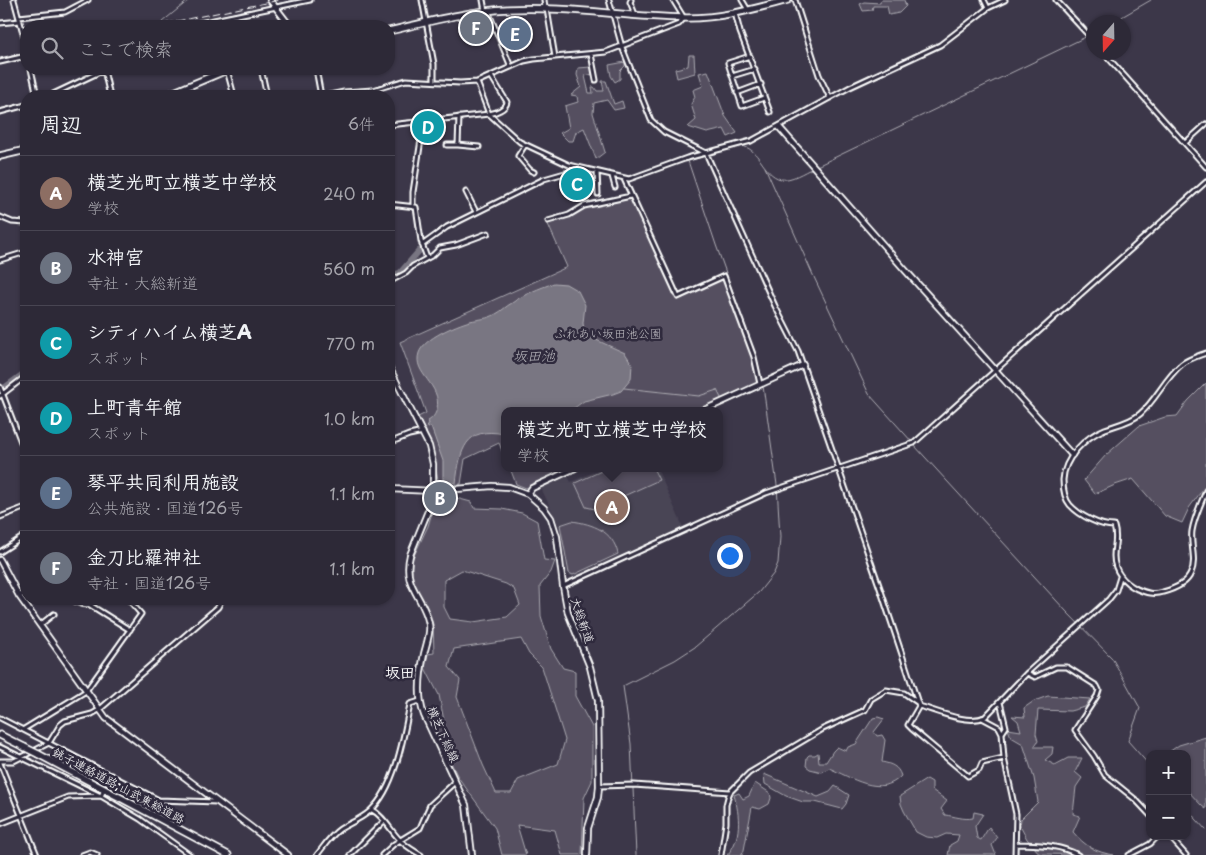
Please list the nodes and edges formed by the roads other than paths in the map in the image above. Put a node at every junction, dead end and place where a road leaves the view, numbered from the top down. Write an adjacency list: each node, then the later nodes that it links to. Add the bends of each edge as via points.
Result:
1 (14, 0): 25 (street)
2 (88, 0): 25 (street, via 65,12)
3 (310, 0): 16 (street)
4 (422, 0): 30 (street)
5 (483, 0): 20 (street)
6 (544, 0): 18 (street)
7 (609, 0): 22 (street)
8 (631, 0): 23 (street)
9 (673, 0): 24 (street)
10 (742, 0): 19 (street)
11 (788, 0): 19 (highway)
12 (795, 0): 65 (street, via 819,75)
13 (984, 0): 17 (street)
14 (1005, 0): 17 (street)
15 (1056, 0): 32 (street)
16 (273, 4): 26 (street); 27 (street)
17 (988, 8): 65 (street, via 940,45)
18 (546, 9): 20 (highway); 22 (highway); 37 (street)
19 (749, 10): 21 (highway)
20 (486, 11): 30 (highway); 40 (street)
21 (735, 13): 24 (highway); 35 (street)
22 (613, 14): 23 (highway); 33 (street)
23 (635, 14): 24 (highway)
24 (684, 18): 33 (street, via 679,24)
25 (19, 19): 28 (street); 29 (street)
26 (209, 20)
27 (285, 20)
28 (0, 23)
29 (20, 23)
30 (426, 23): 31 (highway); 52 (street)
31 (395, 30)
32 (1086, 32)
33 (622, 48): 34 (street); 81 (street, via 650,120 664,132)
34 (591, 54): 37 (street); 51 (street)
35 (750, 56): 41 (street); 50 (street, via 728,64)
36 (20, 57): 39 (street)
37 (556, 57): 40 (street, via 534,59)
38 (1110, 60): 75 (street)
39 (0, 62)
40 (511, 67): 49 (street)
41 (755, 69): 50 (street); 54 (street)
42 (32, 75): 55 (street)
43 (93, 75): 56 (street)
44 (106, 75): 57 (street)
45 (214, 75): 58 (highway)
46 (229, 75): 59 (street)
47 (262, 75): 60 (street)
48 (317, 75): 61 (street)
49 (490, 76): 53 (street); 69 (street, via 507,102 505,107)
50 (732, 76): 63 (street)
51 (596, 80)
52 (434, 81): 53 (street); 62 (street, via 406,80)
53 (477, 82): 69 (street)
54 (761, 84): 63 (street); 64 (street)
55 (35, 90)
56 (61, 90)
57 (109, 90)
58 (179, 90)
59 (233, 90)
60 (266, 90)
61 (320, 90)
62 (373, 90)
63 (738, 93): 64 (street, via 742,106)
64 (764, 98): 68 (street)
65 (830, 98): 74 (street)
66 (20, 107): 67 (street)
67 (0, 112)
68 (770, 112)
69 (489, 114): 70 (street); 78 (street)
70 (459, 117): 71 (street); 77 (street)
71 (424, 120): 72 (street); 95 (street)
72 (395, 124)
73 (1206, 124): 75 (street)
74 (779, 127): 81 (street, via 752,141); 108 (street)
75 (1185, 143): 84 (street)
76 (447, 145): 77 (street)
77 (458, 145): 79 (street)
78 (525, 145): 83 (street); 85 (street, via 518,156 528,172)
79 (479, 147)
80 (20, 151): 82 (highway)
81 (706, 153): 88 (street); 107 (street)
82 (0, 156)
83 (576, 168): 86 (street); 96 (street, via 544,179)
84 (1206, 168)
85 (534, 172)
86 (598, 172): 87 (street); 92 (street)
87 (612, 176): 88 (street); 90 (street)
88 (624, 179): 93 (street)
89 (1206, 182): 108 (street)
90 (614, 188)
91 (466, 192): 96 (street)
92 (598, 194)
93 (631, 196): 98 (street, via 584,206 569,215); 111 (street, via 678,297 724,276 754,357)
94 (395, 205): 95 (street)
95 (413, 207): 101 (street, via 416,207)
96 (476, 212): 101 (street)
97 (0, 218): 99 (street)
98 (548, 221)
99 (20, 223)
100 (488, 233): 103 (street, via 445,246)
101 (422, 245): 103 (street)
102 (20, 254): 104 (street)
103 (427, 258): 105 (street)
104 (0, 260)
105 (395, 279)
106 (1206, 353): 118 (street, via 1182,363 1138,416 1102,431)
107 (803, 365): 111 (street); 119 (street)
108 (996, 370): 118 (street); 119 (street, via 914,443)
109 (395, 378): 115 (street, 横芝下総線)
110 (20, 381): 113 (street)
111 (760, 384): 114 (street)
112 (0, 387): 113 (street)
113 (2, 395): 116 (street)
114 (711, 407)
115 (423, 432): 117 (street); 122 (street, 横芝下総線, via 431,456)
116 (20, 440)
117 (395, 441)
118 (1072, 455): 130 (street, via 1065,467 1064,495 1072,507 1094,522 1114,526 1117,535 1114,557)
119 (839, 469): 131 (street, via 766,493); 145 (street)
120 (566, 472): 124 (street, via 532,488)
121 (395, 489): 122 (street)
122 (433, 491): 124 (street, 大総新道, via 501,486); 143 (street, 横芝下総線, via 408,563 410,582 429,624)
123 (1206, 491): 130 (street, via 1192,532 1193,568 1187,580 1170,590 1147,593)
124 (528, 494): 131 (street, 大総新道, via 544,508 555,527)
125 (20, 509): 126 (street)
126 (0, 517)
127 (20, 538): 128 (street)
128 (0, 552)
129 (0, 560): 132 (street)
130 (1120, 577): 141 (street, via 1109,599)
131 (562, 586): 160 (street, 大総新道, via 598,700)
132 (19, 596)
133 (26, 605): 139 (street)
134 (86, 605): 135 (street)
135 (90, 605): 140 (street)
136 (133, 605): 140 (street, via 141,614)
137 (219, 605): 146 (street)
138 (54, 614): 139 (street)
139 (40, 625): 142 (street)
140 (130, 630): 142 (street)
141 (1026, 673): 144 (street); 166 (street, via 1035,677 1056,667 1066,667 1097,686 1097,696 1075,730 1105,775)
142 (86, 691): 146 (street); 149 (street)
143 (420, 701): 158 (street, 横芝下総線); 165 (street, via 410,704 394,770)
144 (1000, 701): 148 (street); 150 (street, via 1006,727)
145 (918, 704): 148 (street, via 966,720); 155 (street, via 908,725 968,776 979,770 982,763); 162 (street, via 901,692 886,690 871,699 865,710 823,729 749,773)
146 (99, 710): 152 (street, via 65,720); 164 (street, via 111,724)
147 (0, 718): 149 (street)
148 (982, 718): 150 (street, via 999,727)
149 (24, 729): 152 (street)
150 (1002, 733): 155 (street)
151 (0, 735): 178 (highway, 銚子連絡道路;山武東総道路, bridge)
152 (49, 743): 154 (street); 157 (street)
153 (0, 747): 154 (street)
154 (20, 757): 156 (street); 163 (street)
155 (1004, 758): 173 (street, via 1016,814)
156 (0, 762): 167 (street)
157 (112, 775): 159 (street); 164 (street, via 159,800)
158 (455, 782): 170 (street, via 430,805 420,828); 184 (street, 横芝下総線, via 466,805)
159 (108, 784)
160 (599, 786): 162 (street); 185 (street, 大総新道, via 588,828)
161 (103, 792): 163 (street)
162 (730, 792): 186 (street)
163 (100, 796): 167 (street, via 68,796); 177 (street, via 140,819)
164 (218, 802): 179 (street)
165 (372, 810): 168 (street); 180 (street, via 339,830)
166 (1146, 811)
167 (21, 816): 169 (street); 174 (street)
168 (384, 821): 170 (street); 181 (street)
169 (0, 824)
170 (400, 840): 182 (street); 183 (street)
171 (1154, 840): 189 (street)
172 (1173, 840): 190 (street)
173 (1016, 844): 187 (street); 188 (street, via 1045,845)
174 (37, 855)
175 (82, 855): 176 (street, via 90,852)
176 (97, 855)
177 (190, 855)
178 (228, 855)
179 (288, 855)
180 (317, 855)
181 (350, 855)
182 (382, 855)
183 (421, 855)
184 (472, 855)
185 (587, 855)
186 (721, 855)
187 (1015, 855)
188 (1078, 855)
189 (1130, 855)
190 (1186, 855)

